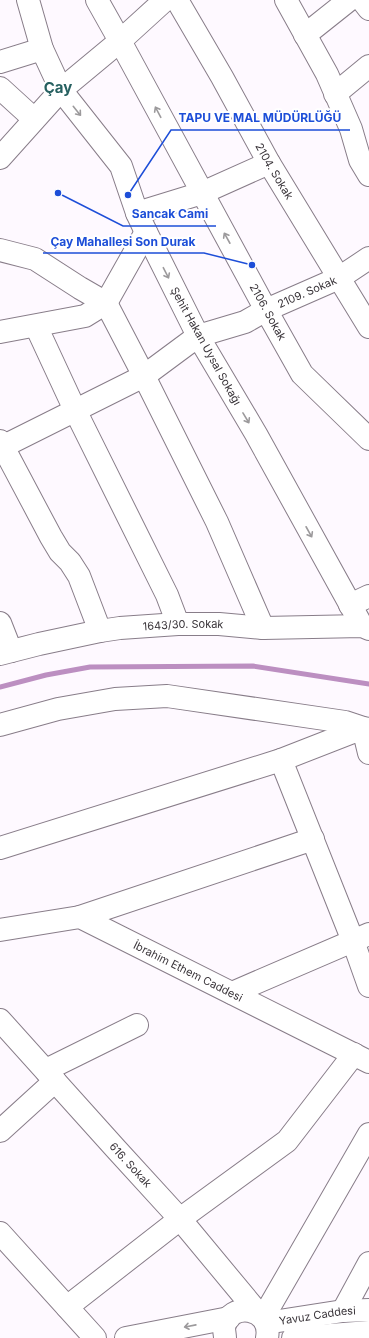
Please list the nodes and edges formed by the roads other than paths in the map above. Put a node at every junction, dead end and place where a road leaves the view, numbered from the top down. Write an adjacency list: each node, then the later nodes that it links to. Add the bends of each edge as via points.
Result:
1 (28, 0): 11 (street, Şehit Hakan Uysal Sokağı)
2 (97, 0): 10 (street, 2106. Sokak)
3 (165, 0): 10 (street)
4 (177, 0): 19 (street, 2104. Sokak)
5 (286, 0): 9 (street)
6 (349, 0): 9 (street)
7 (362, 0): 8 (street)
8 (369, 9)
9 (305, 35): 16 (street)
10 (120, 41): 15 (street); 21 (street, 2106. Sokak, one-way to 10)
11 (42, 49): 12 (street); 15 (street, Şehit Hakan Uysal Sokağı)
12 (0, 62)
13 (369, 66): 16 (street)
14 (0, 88): 17 (street)
15 (61, 90): 17 (street); 22 (street, Şehit Hakan Uysal Sokağı, one-way to 22, via 121,166)
16 (335, 94): 20 (street)
17 (34, 119): 18 (street)
18 (0, 158)
19 (269, 163): 21 (street); 25 (street, 2104. Sokak)
20 (366, 163)
21 (202, 193): 22 (street); 27 (street, 2106. Sokak, one-way to 21)
22 (141, 223): 26 (street); 31 (street, Şehit Hakan Uysal Sokağı, one-way to 31)
23 (0, 250): 26 (street, via 35,259)
24 (369, 258): 25 (street, 2109. Sokak)
25 (338, 278): 27 (street, 2109. Sokak); 29 (street, 2104. Sokak)
26 (106, 303): 28 (street, via 85,316); 32 (street)
27 (266, 310): 31 (street, 2109. Sokak, via 245,322); 34 (street, 2106. Sokak, via 302,374)
28 (36, 326): 30 (street); 33 (street)
29 (369, 327)
30 (0, 332)
31 (198, 336): 32 (street, 2109. Sokak); 36 (street, Şehit Hakan Uysal Sokağı, one-way to 36)
32 (144, 376): 33 (street, 2109. Sokak); 39 (street, via 217,522)
33 (75, 410): 35 (street, 2109. Sokak); 38 (street, via 167,595)
34 (369, 439)
35 (1, 445): 41 (street, via 51,538 79,576)
36 (359, 600): 40 (street, Şehit Hakan Uysal Sokağı)
37 (0, 623): 42 (street)
38 (178, 624): 39 (street, 1643/30. Sokak); 41 (street, 1643/30. Sokak)
39 (263, 628): 40 (street, 1643/30. Sokak)
40 (365, 628)
41 (100, 631): 42 (street, 1643/30. Sokak)
42 (5, 653)
43 (0, 725): 44 (street, via 58,709 115,698 167,696 345,722)
44 (366, 729): 45 (street); 46 (street)
45 (369, 753)
46 (281, 760): 47 (street); 48 (street)
47 (313, 840): 49 (street); 51 (street)
48 (0, 848)
49 (80, 917): 50 (street); 53 (street, İbrahim Ethem Caddesi)
50 (0, 930)
51 (361, 937): 52 (street); 53 (street)
52 (369, 986)
53 (232, 993): 56 (street, İbrahim Ethem Caddesi)
54 (0, 1020): 57 (street, 616. Sokak)
55 (137, 1025): 57 (street, via 52,1067)
56 (362, 1058): 60 (street, via 288,1141)
57 (51, 1077): 58 (street); 60 (street, 616. Sokak)
58 (0, 1131)
59 (369, 1134): 67 (street)
60 (180, 1219): 64 (street); 67 (street, 616. Sokak)
61 (0, 1233): 62 (street)
62 (7, 1252): 64 (street)
63 (369, 1263): 66 (street)
64 (67, 1307): 70 (street)
65 (369, 1310): 66 (street, Yavuz Caddesi)
66 (343, 1311): 67 (street, Yavuz Caddesi)
67 (264, 1323): 68 (street, Yavuz Caddesi, via 248,1310 237,1312)
68 (227, 1328): 71 (street, Yavuz Caddesi, one-way to 71)
69 (369, 1332): 72 (street, Yavuz Caddesi)
70 (95, 1338)
71 (126, 1338)
72 (293, 1338)

